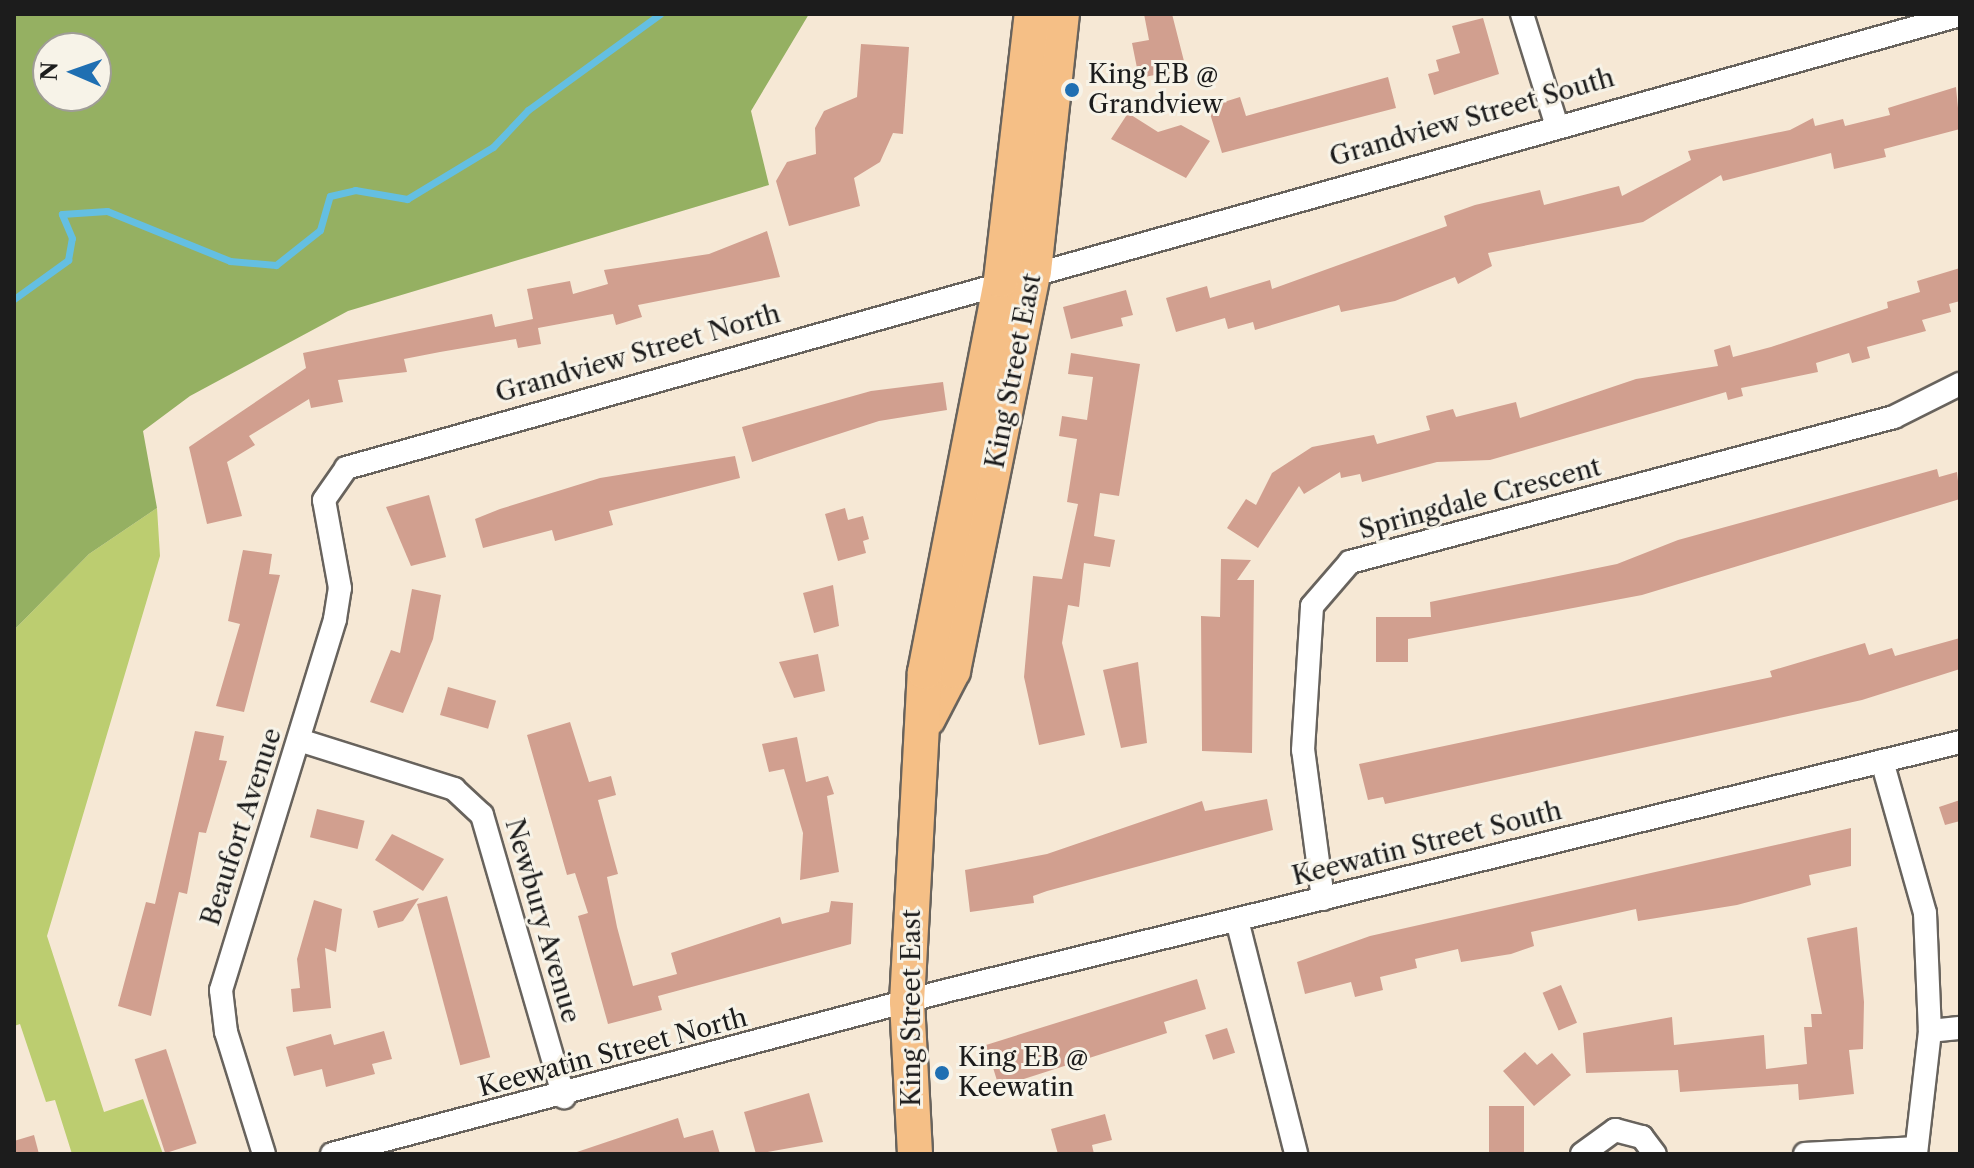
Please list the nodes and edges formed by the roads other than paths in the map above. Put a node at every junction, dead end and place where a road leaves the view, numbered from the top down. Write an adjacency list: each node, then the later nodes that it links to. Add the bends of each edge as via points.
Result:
1 (1032, 14): 7 (main road, King Street East)
2 (1062, 14): 6 (main road, King Street East)
3 (1522, 14): 5 (street)
4 (1960, 15): 5 (street, Grandview Street South)
5 (1556, 123): 6 (street, Grandview Street South)
6 (1034, 271): 7 (street, Grandview Street South); 10 (main road, King Street East, via 953,671)
7 (1001, 280): 9 (street, Grandview Street North, via 346,468 328,489); 10 (main road, King Street East, via 925,672)
8 (1960, 384): 14 (street, Springdale Crescent, via 1894,417 1350,562 1312,606 1303,750)
9 (325, 517): 11 (street, Beaufort Avenue, via 340,588)
10 (928, 719): 16 (main road, King Street East)
11 (299, 740): 19 (street, Newbury Avenue, via 454,789 482,815); 21 (street, Beaufort Avenue, via 221,990 226,1032)
12 (1960, 742): 13 (street, Keewatin Street South)
13 (1882, 761): 14 (street, Keewatin Street South); 18 (street, via 1925,913)
14 (1323, 899): 15 (street, Keewatin Street South)
15 (1237, 920): 16 (street, Keewatin Street South); 24 (street)
16 (907, 1002): 19 (street, Keewatin Street North); 23 (main road, King Street East)
17 (1960, 1028): 18 (street)
18 (1930, 1031): 20 (street)
19 (564, 1097): 22 (street, Keewatin Street North)
20 (1916, 1151): 27 (street)
21 (264, 1154)
22 (332, 1154)
23 (915, 1154)
24 (1296, 1154)
25 (1582, 1154): 26 (street, via 1615,1130 1642,1137)
26 (1655, 1154)
27 (1805, 1154)

